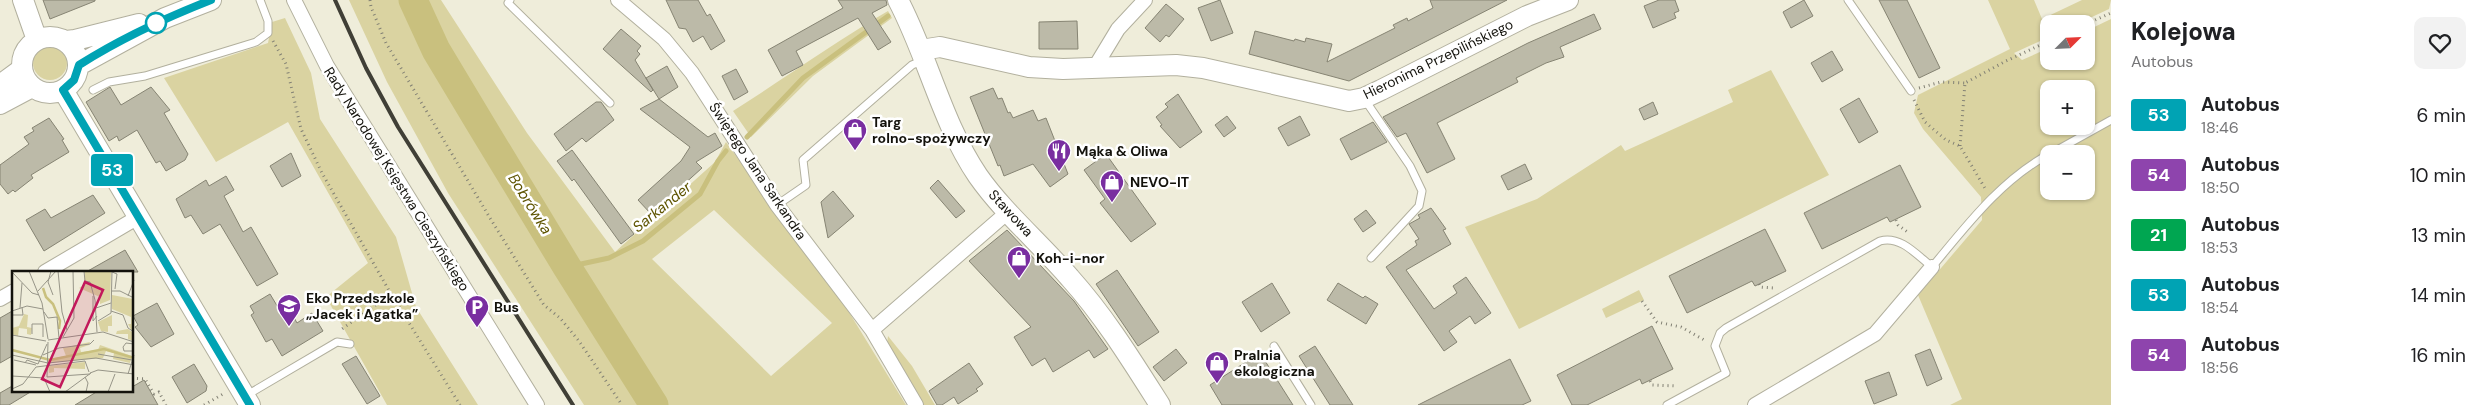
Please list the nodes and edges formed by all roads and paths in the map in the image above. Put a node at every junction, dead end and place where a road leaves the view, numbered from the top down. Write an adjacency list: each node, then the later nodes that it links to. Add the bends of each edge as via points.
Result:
1 (23, 0): 16 (street)
2 (260, 0): 15 (lane, via 268,21)
3 (294, 0): 61 (street, Rady Narodowej Księstwa Cieszyńskiego, via 327,66)
4 (370, 0): 62 (path, via 386,43 544,305 579,341)
5 (510, 0): 30 (lane, via 508,3)
6 (618, 0): 37 (street, Świętego Jana Sarkandra, via 664,40 692,73)
7 (898, 0): 19 (street, Stawowa)
8 (1145, 0): 21 (street, via 1118,29)
9 (1568, 0): 29 (street, Hieronima Przepilińskiego, via 1527,16)
10 (1848, 0): 28 (lane)
11 (206, 2): 13 (street)
12 (2111, 13): 14 (path)
13 (165, 18): 17 (street); 20 (street)
14 (2095, 20)
15 (268, 33): 27 (lane, via 256,42 145,76 109,82); 46 (path, via 286,64 301,129 322,173)
16 (37, 40): 17 (street, via 50,36); 22 (street, via 24,53)
17 (66, 41): 20 (street, via 77,56)
18 (2040, 46): 23 (path)
19 (923, 55): 21 (street, Hieronima Przepilińskiego, via 940,47 1029,67); 37 (lane, via 803,160 806,185); 38 (street, Stawowa, via 956,136 978,176)
20 (79, 65): 26 (street, via 74,80)
21 (1095, 67): 29 (street, Hieronima Przepilińskiego, via 1176,65 1203,68 1333,98)
22 (22, 69): 24 (street); 25 (street)
23 (1965, 84): 28 (path, via 1941,82); 34 (path)
24 (0, 85)
25 (32, 87): 26 (street, via 47,93); 31 (street)
26 (63, 90): 39 (street)
27 (92, 90)
28 (1911, 91): 34 (path, via 1925,122 1946,140)
29 (1364, 98): 42 (lane, via 1410,166 1422,191 1419,206)
30 (610, 103)
31 (0, 104)
32 (2111, 120): 33 (lane)
33 (2065, 145)
34 (1960, 146): 36 (path)
35 (2040, 160): 36 (lane)
36 (1990, 198): 43 (lane)
37 (777, 205): 49 (street, Świętego Jana Sarkandra)
38 (1009, 212): 49 (street); 64 (street, Stawowa, via 1072,279 1111,328)
39 (140, 216): 44 (street); 57 (street)
40 (1896, 220): 41 (path)
41 (1898, 224)
42 (1371, 258)
43 (1932, 267): 53 (lane, via 1904,244 1888,238 1726,328 1720,333); 67 (street, via 1875,334)
44 (47, 271)
45 (12, 292): 47 (street)
46 (391, 294): 50 (path, via 339,329); 60 (path)
47 (0, 299)
48 (1642, 301): 53 (path, via 1656,322 1681,327)
49 (872, 330): 63 (street, Świętego Jana Sarkandra)
50 (337, 342): 51 (lane); 57 (lane)
51 (350, 344)
52 (1274, 346): 65 (lane)
53 (1715, 346): 66 (lane, via 1726,373)
54 (134, 378): 58 (path, via 145,379)
55 (1650, 381): 56 (path, via 1652,385)
56 (1660, 385)
57 (240, 398): 59 (path)
58 (166, 405)
59 (204, 405)
60 (460, 405)
61 (537, 405)
62 (622, 405)
63 (916, 405)
64 (1160, 405)
65 (1311, 405)
66 (1667, 405)
67 (1755, 405)

